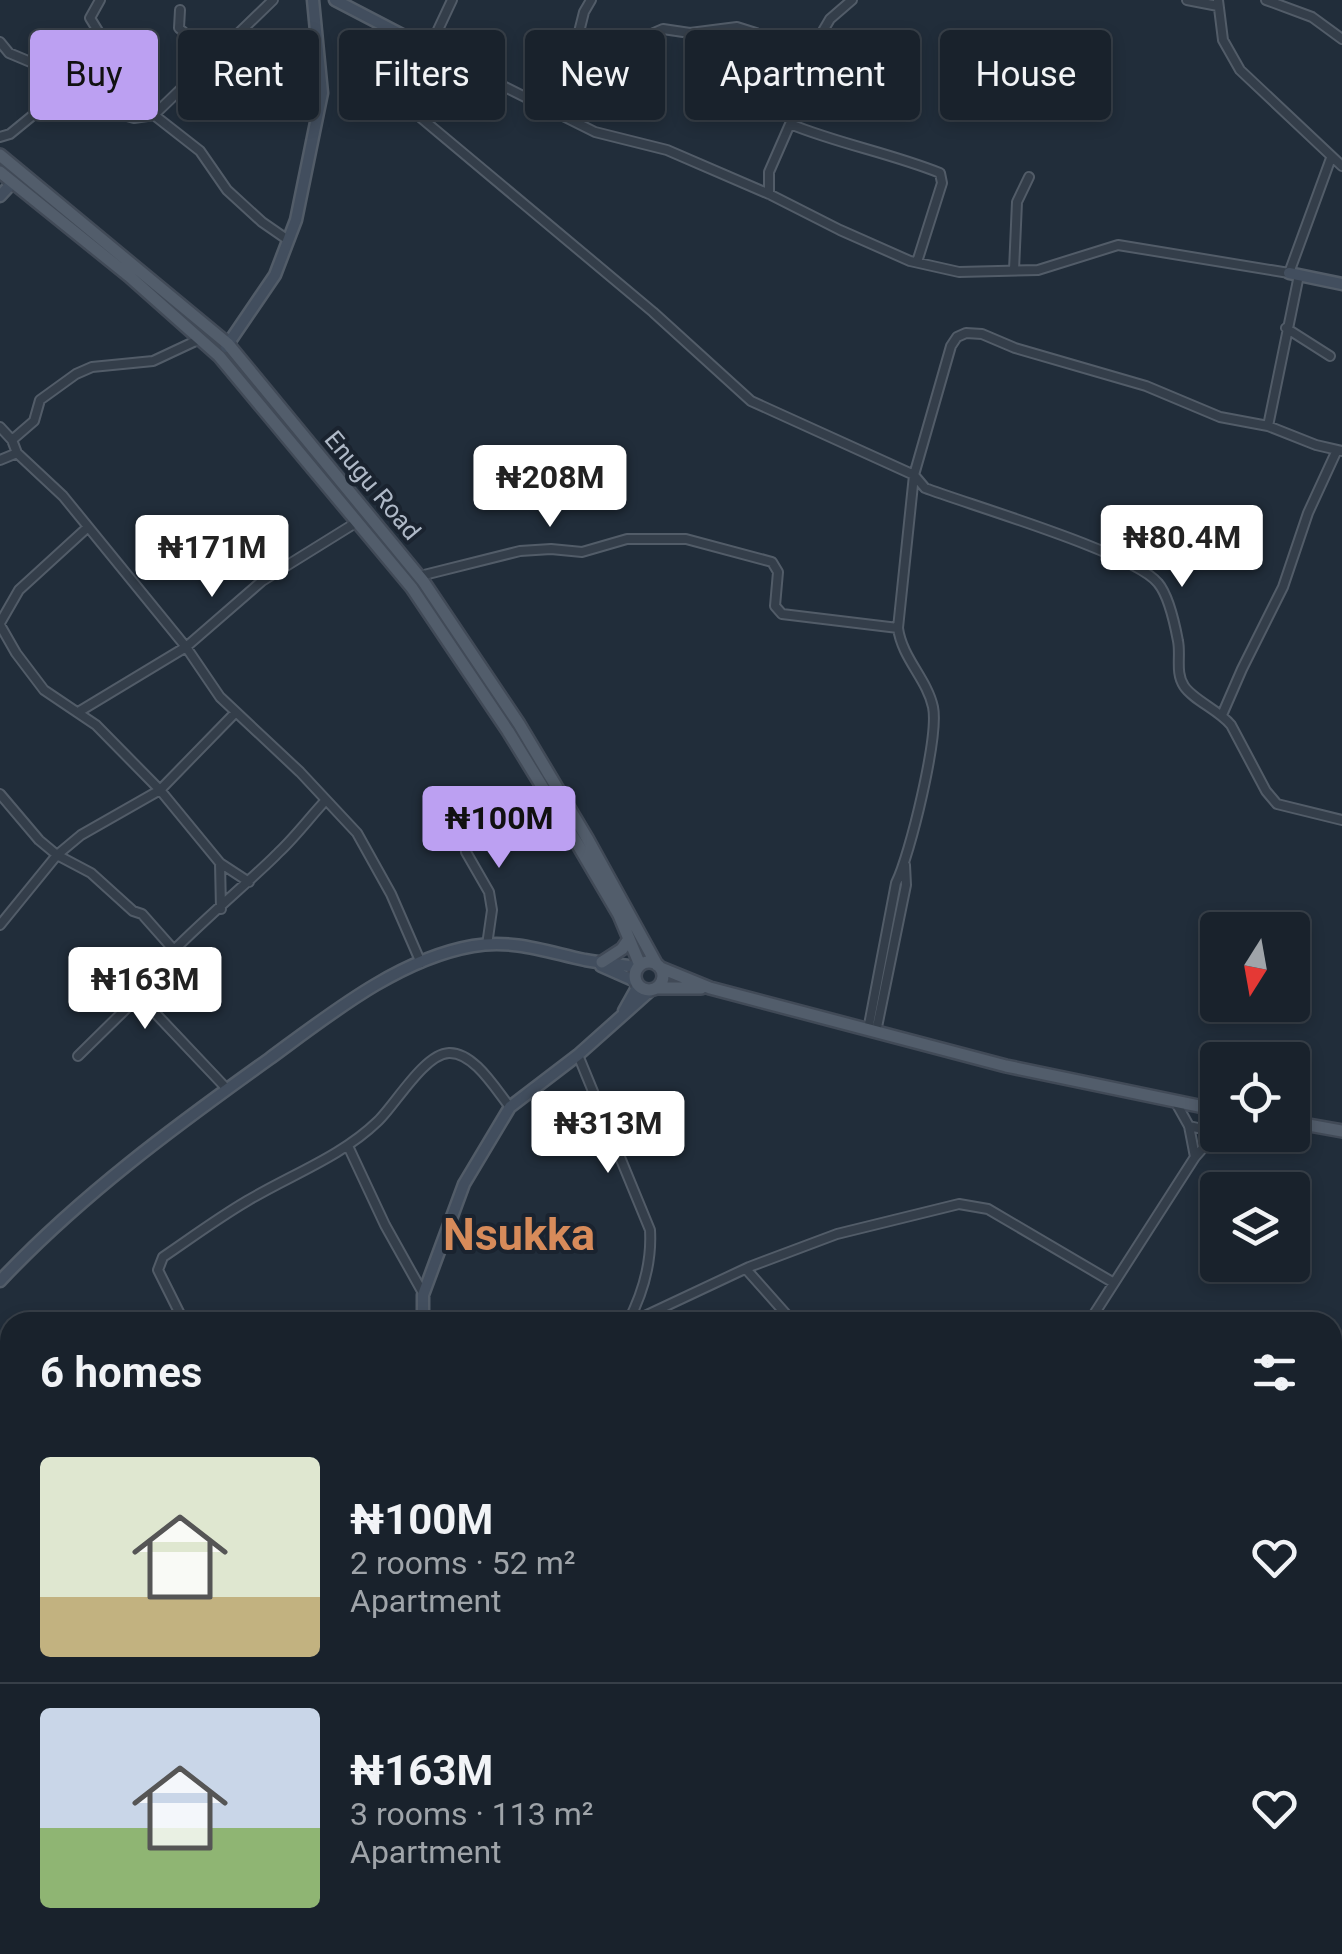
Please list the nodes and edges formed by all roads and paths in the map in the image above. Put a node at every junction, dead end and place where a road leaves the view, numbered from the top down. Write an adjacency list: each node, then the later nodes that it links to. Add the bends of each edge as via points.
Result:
1 (100, 0): 12 (street, via 90,18)
2 (273, 0): 14 (street)
3 (313, 0): 15 (street)
4 (335, 0): 16 (street)
5 (452, 0): 17 (street)
6 (591, 0): 18 (street)
7 (852, 0): 21 (street)
8 (1186, 0): 10 (street)
9 (1266, 0): 22 (street, via 1312,17)
10 (1218, 3): 40 (street, via 1223,40 1240,70)
11 (180, 10): 13 (street)
12 (97, 30)
13 (181, 30)
14 (240, 30)
15 (316, 30)
16 (394, 30)
17 (438, 30)
18 (580, 30)
19 (717, 30): 20 (street)
20 (748, 30)
21 (824, 30)
22 (1342, 39)
23 (0, 42): 24 (street)
24 (9, 53): 25 (street); 27 (street)
25 (0, 63)
26 (319, 63): 29 (street)
27 (30, 64)
28 (178, 91): 30 (street)
29 (319, 110)
30 (158, 111)
31 (30, 118): 38 (street)
32 (158, 118): 49 (street, via 200,152 227,190)
33 (317, 120): 49 (street)
34 (424, 120): 65 (street, via 751,401)
35 (571, 120): 46 (street)
36 (791, 120): 37 (street)
37 (790, 124): 43 (street); 50 (street, via 940,173)
38 (0, 137)
39 (0, 155): 56 (main road, Enugu Road)
40 (1331, 158): 41 (street); 52 (street)
41 (1342, 166)
42 (0, 172): 45 (main road)
43 (769, 172): 46 (street); 47 (street)
44 (1029, 177): 51 (street, via 1017,202)
45 (13, 182): 48 (street); 55 (main road)
46 (748, 185): 47 (street)
47 (768, 194): 50 (street)
48 (0, 196)
49 (288, 240): 56 (street, via 275,275)
50 (916, 262): 51 (street, via 959,272)
51 (1014, 270): 52 (street, via 1038,270 1118,245)
52 (1294, 274): 53 (street); 54 (street)
53 (1342, 284)
54 (1286, 328): 58 (street); 59 (street)
55 (200, 339): 57 (main road); 61 (street, via 154,361 76,374 40,400 34,421)
56 (228, 344): 57 (street); 72 (main road, Enugu Road)
57 (219, 356): 68 (main road)
58 (1330, 356)
59 (1268, 426): 62 (street); 65 (street, via 1220,417 1146,386 966,332 951,346)
60 (0, 427): 61 (street)
61 (12, 440): 63 (street)
62 (1340, 450): 78 (street)
63 (17, 453): 64 (street); 69 (street)
64 (0, 460)
65 (914, 475): 66 (street); 67 (street)
66 (925, 488): 67 (street); 78 (street, via 1144,571 1165,599 1184,686)
67 (911, 492): 74 (street)
68 (357, 522): 71 (street); 89 (main road, via 412,588 508,731)
69 (88, 527): 73 (street, via 19,590); 75 (street)
70 (168, 528): 71 (street, via 232,564)
71 (279, 569): 75 (street)
72 (420, 576): 74 (street, via 520,552 686,539 772,562 782,614); 96 (main road, Enugu Road, via 519,724)
73 (0, 624): 76 (street, via 44,690)
74 (898, 628): 100 (street, via 934,710 906,885)
75 (186, 647): 76 (street); 77 (street)
76 (80, 712): 79 (street)
77 (236, 712): 79 (street); 81 (street)
78 (1222, 715): 83 (street, via 1278,804)
79 (160, 790): 84 (street); 85 (street)
80 (0, 794): 84 (street)
81 (326, 800): 86 (street); 94 (street, via 357,833)
82 (454, 809): 90 (street, via 466,852 489,892)
83 (1342, 820)
84 (57, 855): 88 (street); 91 (street, via 142,914)
85 (220, 864): 86 (street); 87 (street)
86 (249, 882): 87 (street)
87 (221, 909): 91 (street)
88 (0, 926)
89 (629, 938): 93 (main road); 95 (main road)
90 (487, 944): 92 (street, via 522,944); 94 (street)
91 (174, 950): 99 (street, via 140,986)
92 (586, 960): 93 (street); 97 (street)
93 (602, 962): 95 (street)
94 (421, 963): 103 (street)
95 (639, 966): 96 (main road); 97 (main road)
96 (659, 966): 97 (main road, via 663,979); 98 (main road)
97 (646, 986): 98 (main road); 101 (street)
98 (710, 988): 100 (main road)
99 (139, 996): 102 (street); 103 (street)
100 (872, 1030): 104 (main road)
101 (578, 1055): 106 (street); 117 (street, via 650,1230)
102 (78, 1056)
103 (228, 1088): 115 (street, via 44,1234)
104 (1175, 1101): 105 (main road); 108 (street)
105 (1198, 1106): 108 (street)
106 (510, 1108): 111 (street, via 465,1057 442,1054); 118 (street, via 464,1184)
107 (1310, 1125): 110 (main road)
108 (1189, 1126): 109 (street); 113 (street)
109 (1200, 1128)
110 (1342, 1131)
111 (348, 1146): 118 (street); 119 (street, via 163,1257 158,1270)
112 (1200, 1151): 113 (street)
113 (1195, 1157): 116 (street)
114 (746, 1269): 116 (street, via 837,1234 959,1204 988,1209); 122 (street); 123 (street)
115 (0, 1281)
116 (1114, 1283): 124 (street)
117 (642, 1293): 121 (street); 122 (street)
118 (424, 1294): 120 (street)
119 (179, 1312)
120 (423, 1312)
121 (634, 1312)
122 (654, 1312)
123 (784, 1312)
124 (1095, 1312)

